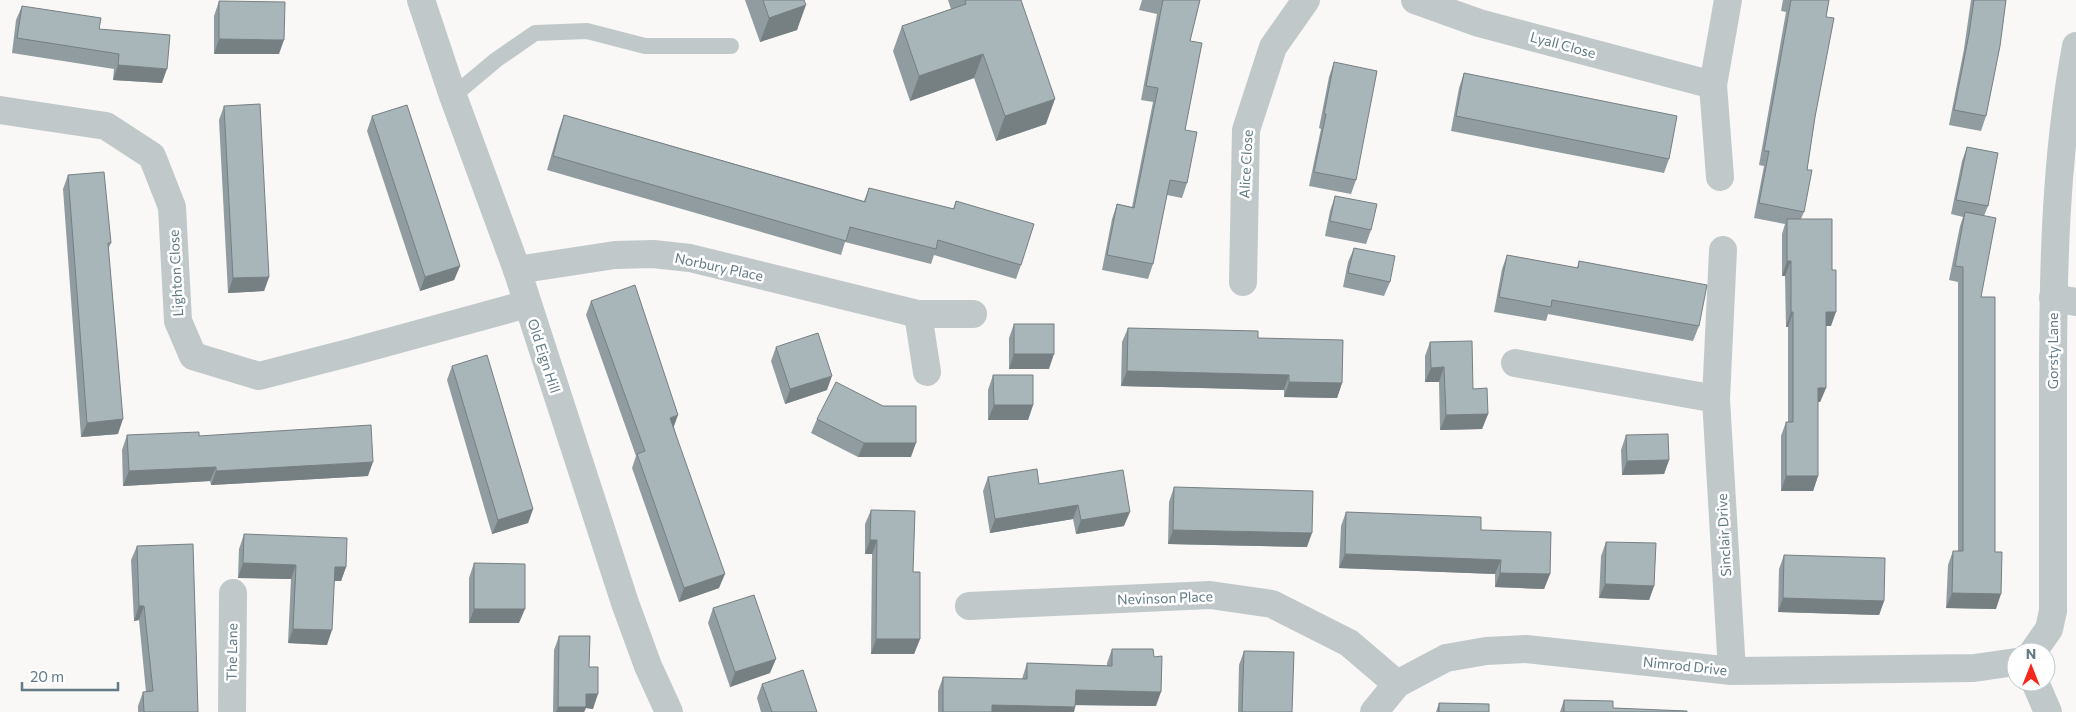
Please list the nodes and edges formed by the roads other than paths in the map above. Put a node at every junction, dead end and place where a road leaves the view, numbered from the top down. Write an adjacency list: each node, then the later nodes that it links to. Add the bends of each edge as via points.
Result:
1 (421, 0): 8 (street, Old Eign Hill)
2 (1306, 0): 13 (street, Alice Close, via 1273,47 1246,130)
3 (1415, 0): 7 (street, Lyall Close, via 1479,23)
4 (1728, 0): 7 (street)
5 (731, 46): 8 (lane, via 646,46 587,31 535,33)
6 (2076, 46): 14 (street, Gorsty Lane, via 2057,194)
7 (1713, 85): 10 (street)
8 (453, 96): 12 (street, Old Eign Hill)
9 (0, 110): 15 (street, Lighton Close, via 106,126 152,156 172,207 178,321 193,356 259,376)
10 (1720, 177)
11 (1723, 250): 20 (street, Sinclair Drive)
12 (517, 270): 15 (street, Old Eign Hill); 16 (street, Norbury Place, via 615,255 653,254 690,258)
13 (1243, 282)
14 (2065, 300): 23 (street, Gorsty Lane, via 2053,611 2049,629)
15 (527, 304): 29 (street, Old Eign Hill, via 625,603)
16 (918, 314): 17 (street, Norbury Place); 19 (street)
17 (973, 314)
18 (1515, 363): 20 (street)
19 (927, 372)
20 (1716, 399): 25 (street, Sinclair Drive)
21 (233, 593): 28 (street, The Lane)
22 (969, 606): 26 (street, Nevinson Place, via 1210,595 1272,604 1349,642)
23 (2039, 642)
24 (2006, 663): 25 (street, Nimrod Drive, via 1974,668)
25 (1732, 671): 26 (street, Nimrod Drive, via 1526,649 1446,658)
26 (1397, 684): 30 (street, Nimrod Drive)
27 (2039, 692): 31 (street)
28 (232, 712)
29 (669, 712)
30 (1374, 712)
31 (2048, 712)

